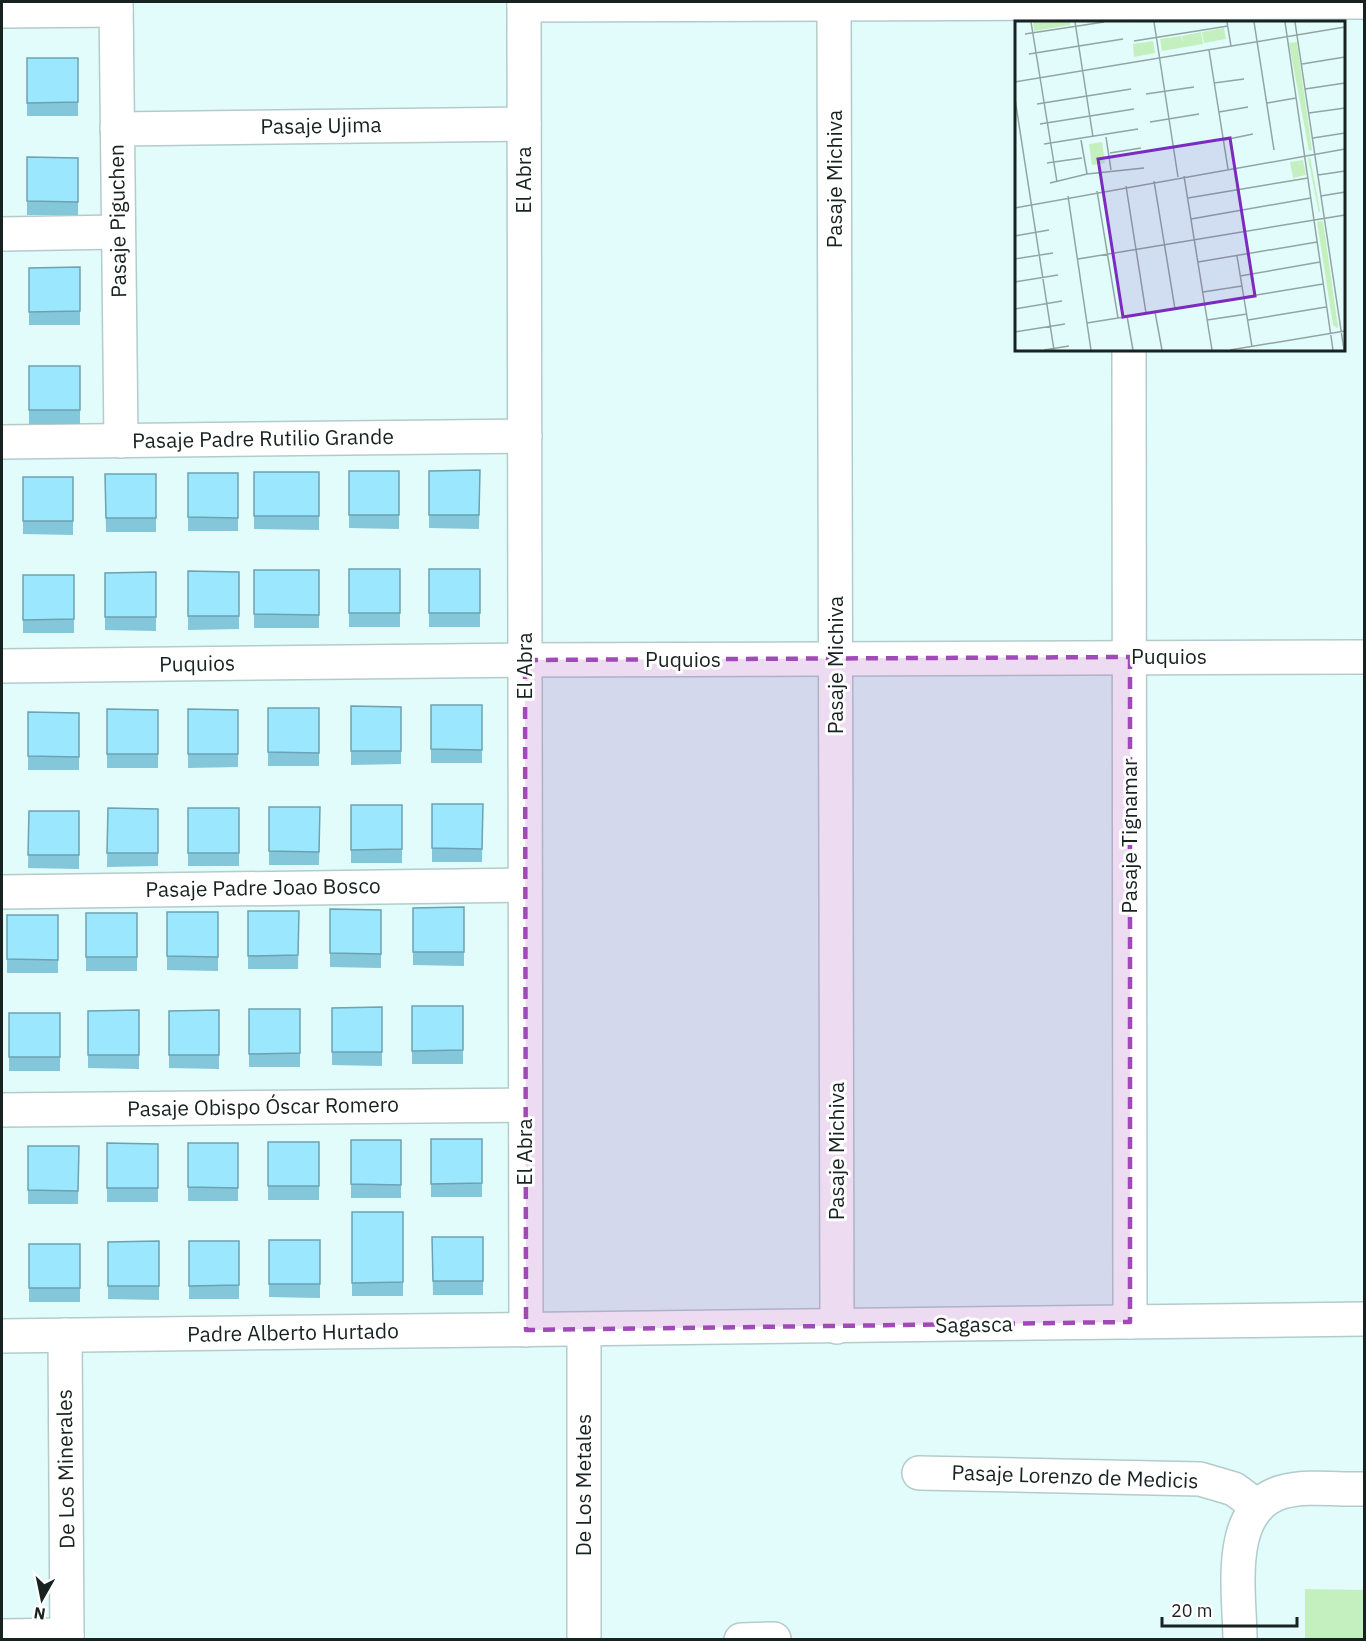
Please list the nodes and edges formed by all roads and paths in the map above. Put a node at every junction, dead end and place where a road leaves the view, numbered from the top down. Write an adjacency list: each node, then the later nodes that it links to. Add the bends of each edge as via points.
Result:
1 (1033, 2): 5 (street); 8 (street)
2 (1326, 2): 3 (street); 8 (street)
3 (1365, 2)
4 (524, 3): 5 (street); 9 (street, El Abra)
5 (834, 4): 19 (street, Pasaje Michiva)
6 (116, 6): 7 (street); 10 (street, Pasaje Piguchen)
7 (2, 11)
8 (1128, 12)
9 (524, 124): 10 (street, Pasaje Ujima); 14 (street, El Abra)
10 (117, 129): 11 (street, Pasaje Piguchen)
11 (118, 232): 12 (street); 15 (street, Pasaje Piguchen)
12 (2, 234)
13 (1129, 351): 17 (street, Pasaje Tignamar)
14 (525, 436): 15 (street, Pasaje Padre Rutilio Grande); 20 (street, El Abra)
15 (121, 441): 16 (street, Pasaje Padre Rutilio Grande)
16 (2, 442)
17 (1130, 657): 18 (street, Puquios); 19 (street, Puquios); 27 (street, Pasaje Tignamar)
18 (1365, 657)
19 (836, 659): 20 (street, Puquios); 28 (street, Pasaje Michiva)
20 (525, 660): 21 (street, Puquios); 22 (street, El Abra)
21 (2, 666)
22 (525, 885): 23 (street, Pasaje Padre Joao Bosco); 24 (street, El Abra)
23 (2, 892)
24 (525, 1105): 25 (street, Pasaje Obispo Óscar Romero); 29 (street, El Abra)
25 (2, 1110)
26 (1365, 1319): 27 (street, Sagasca)
27 (1130, 1322): 28 (street, Sagasca)
28 (837, 1327): 30 (street, Sagasca)
29 (526, 1330): 30 (street, Padre Alberto Hurtado); 32 (street, Padre Alberto Hurtado)
30 (584, 1330): 39 (street, De Los Metales)
31 (2, 1335): 32 (street, Padre Alberto Hurtado)
32 (65, 1335): 37 (street, De Los Minerales)
33 (919, 1473): 35 (street, Pasaje Lorenzo de Medicis, via 1200,1479 1234,1489)
34 (1365, 1490): 35 (street, via 1294,1490 1281,1492)
35 (1257, 1506): 41 (street, via 1248,1517 1240,1544)
36 (2, 1636): 37 (street)
37 (67, 1637)
38 (774, 1639): 40 (street)
39 (584, 1640)
40 (741, 1640)
41 (1240, 1640)

